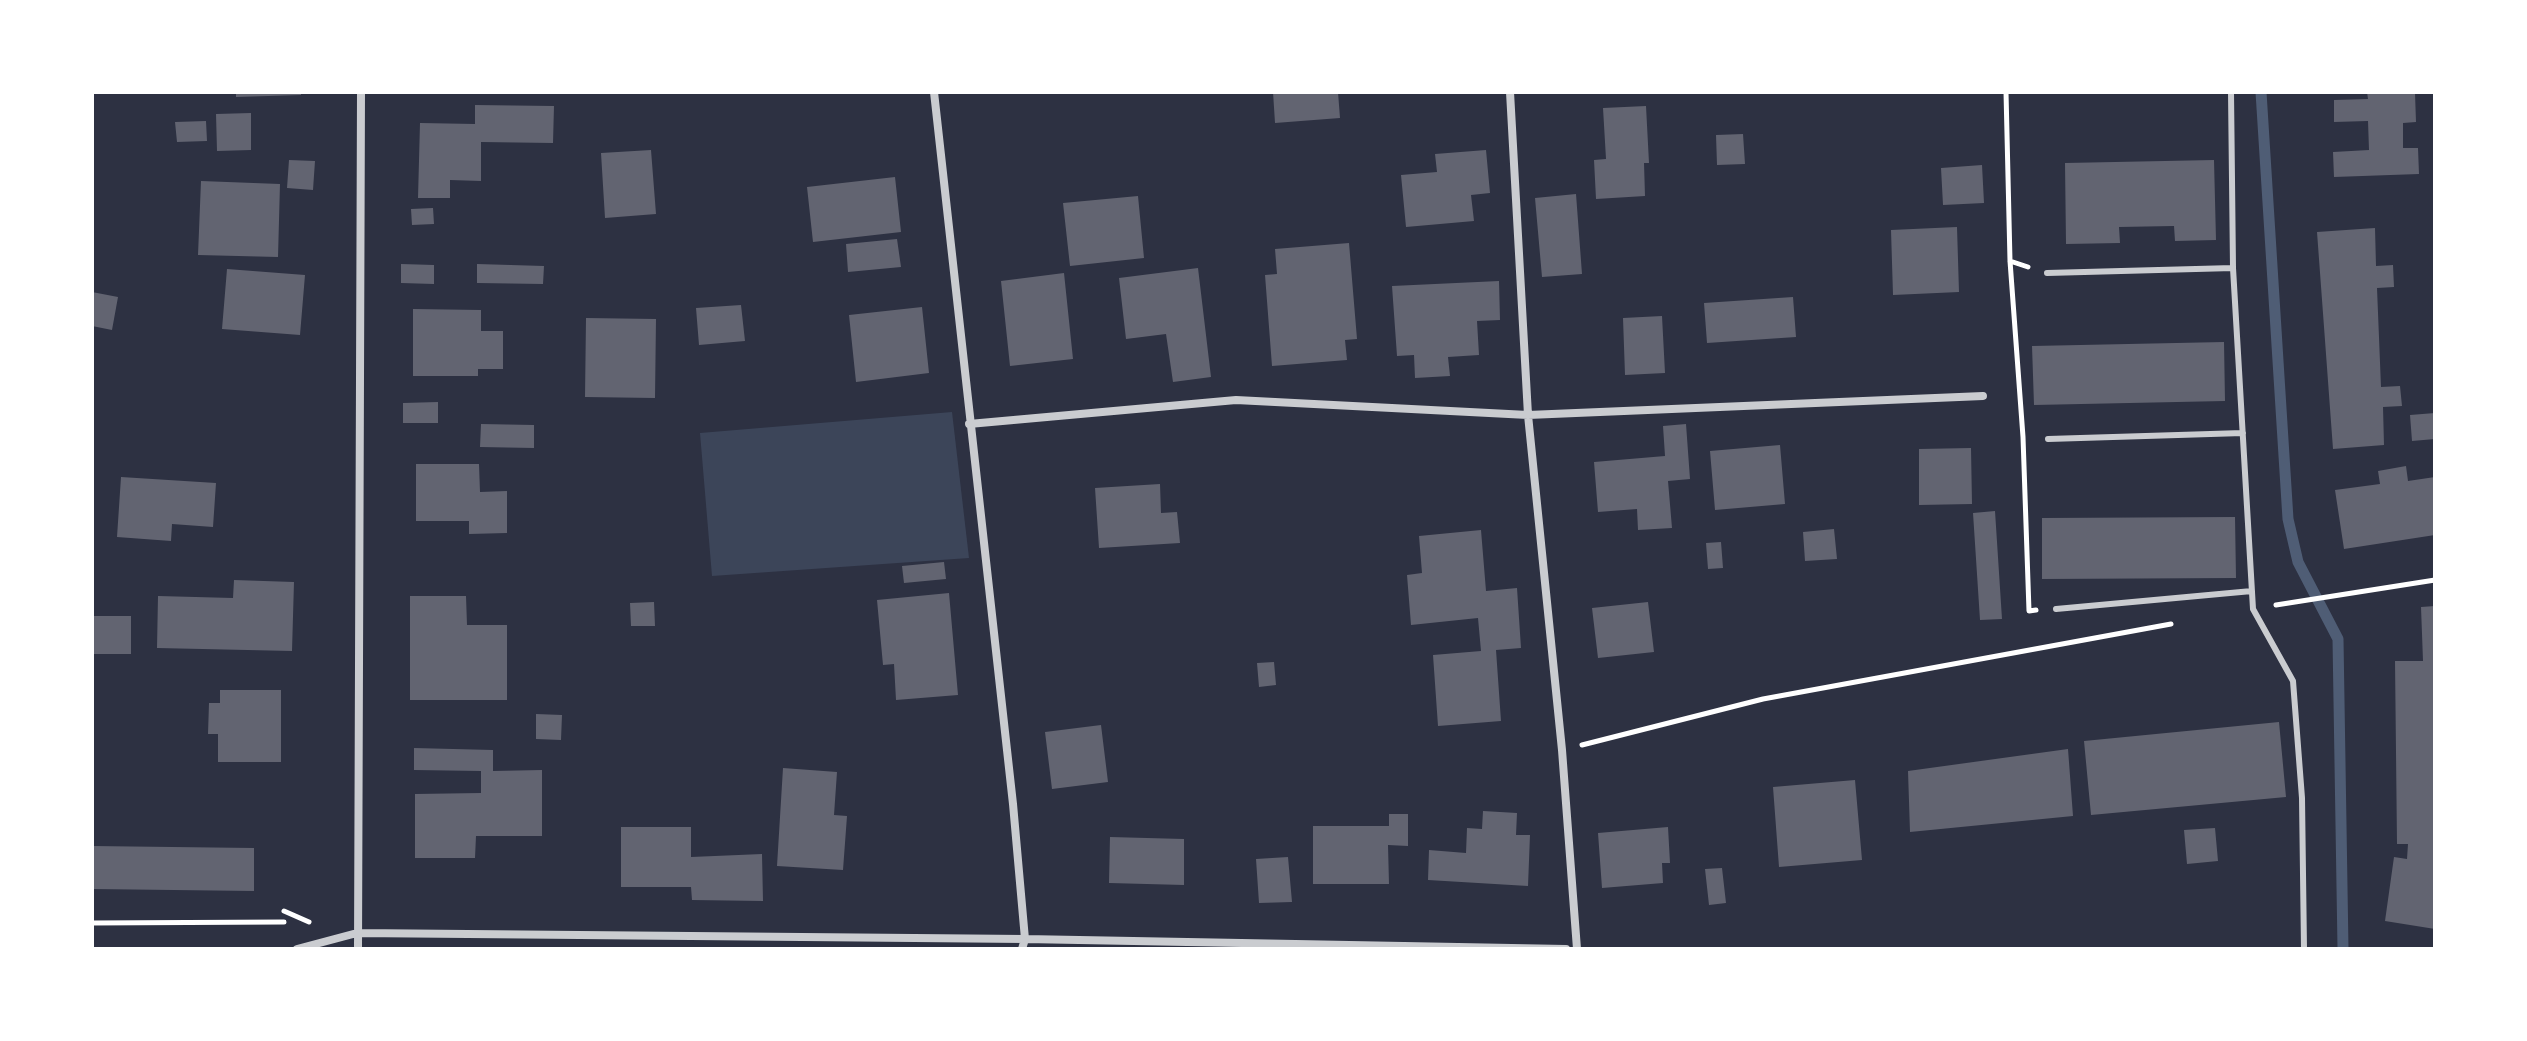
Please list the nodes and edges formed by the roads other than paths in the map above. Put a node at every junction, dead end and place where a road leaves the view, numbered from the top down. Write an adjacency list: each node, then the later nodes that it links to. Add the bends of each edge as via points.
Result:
1 (361, 92): 14 (street)
2 (934, 92): 9 (street)
3 (1510, 92): 8 (street)
4 (2231, 92): 5 (lane)
5 (2233, 268): 6 (lane); 10 (lane)
6 (2047, 273)
7 (1983, 396): 8 (street)
8 (1528, 415): 9 (street, via 1236,400); 20 (street)
9 (969, 424): 15 (street)
10 (2243, 433): 11 (lane); 12 (lane)
11 (2048, 439)
12 (2252, 591): 13 (lane); 21 (lane, via 2253,609 2293,681 2303,812)
13 (2056, 609)
14 (357, 933): 15 (street); 16 (street); 17 (street)
15 (1025, 939): 18 (street); 19 (street)
16 (297, 949)
17 (358, 949)
18 (1022, 949)
19 (1566, 949)
20 (1577, 949)
21 (2304, 949)

